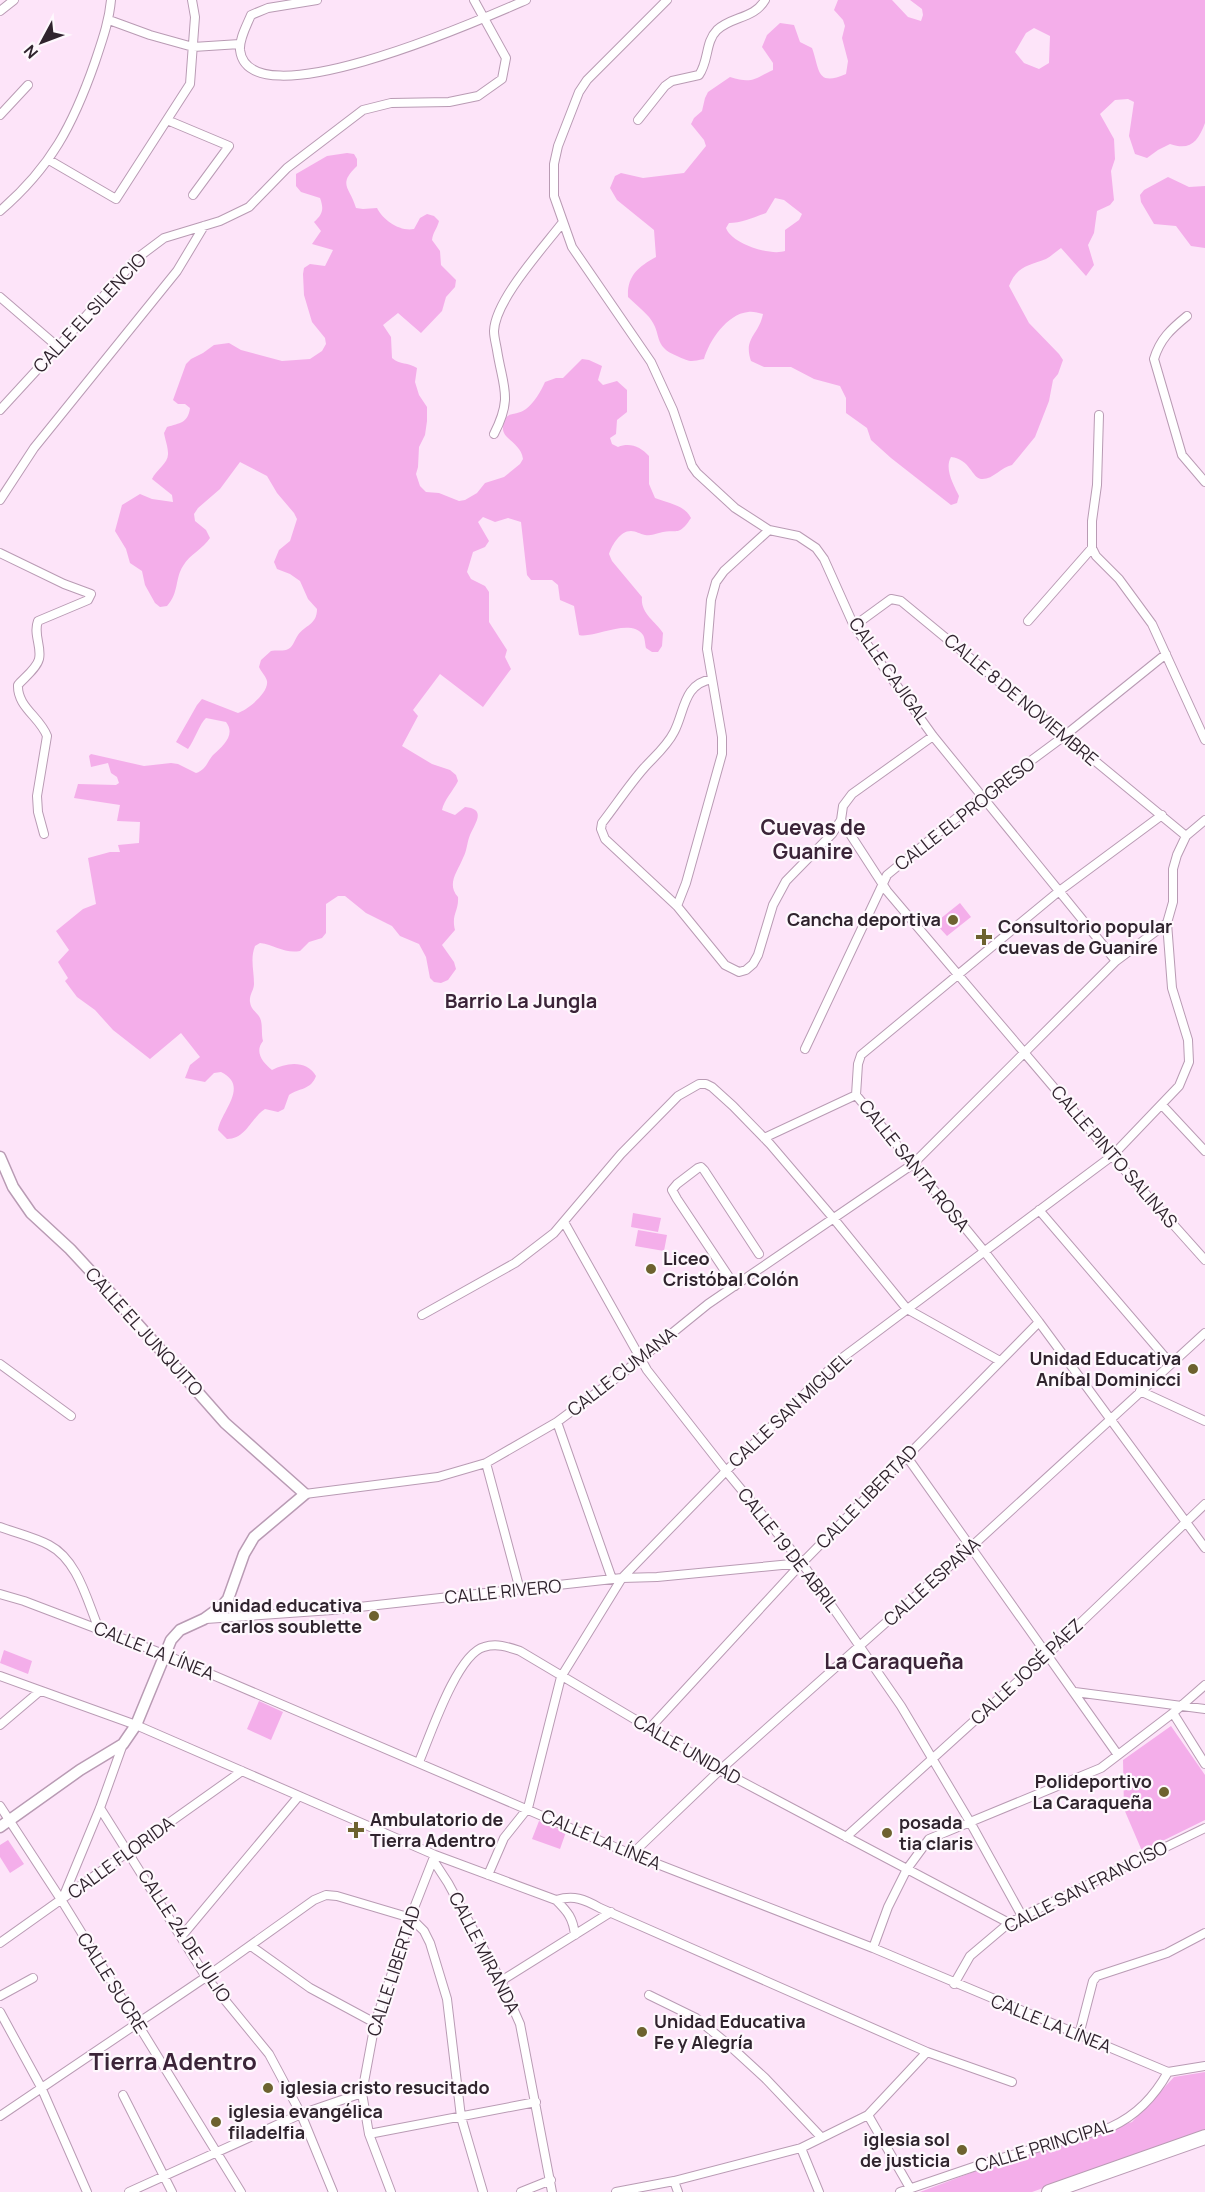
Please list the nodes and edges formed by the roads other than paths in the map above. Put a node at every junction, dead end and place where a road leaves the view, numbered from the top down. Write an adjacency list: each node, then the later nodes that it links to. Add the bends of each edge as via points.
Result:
1 (14, 0): 9 (street)
2 (111, 0): 11 (street)
3 (192, 0): 13 (street)
4 (317, 0): 12 (street, via 268,8 251,15)
5 (474, 0): 10 (street)
6 (526, 0): 10 (street)
7 (667, 0): 21 (street, CALLE CAJIGAL, via 579,92 554,164 554,196)
8 (765, 0): 17 (street, via 753,14 728,22 715,32 699,75 664,86)
9 (0, 11)
10 (484, 18): 12 (street, via 378,59 299,77 259,73 246,63); 22 (street, CALLE EL SILENCIO, via 506,58 502,79 478,96 449,102 391,103 363,110 287,168 249,207)
11 (109, 20): 13 (street); 18 (street, via 82,100)
12 (240, 44): 13 (street)
13 (193, 47): 16 (street, via 190,84)
14 (28, 85): 15 (street)
15 (0, 115)
16 (167, 120): 18 (street, via 116,199); 19 (street, via 229,146)
17 (638, 120)
18 (48, 160): 20 (street)
19 (193, 195)
20 (0, 211)
21 (563, 222): 28 (street, via 508,294 494,330 506,390 505,412); 31 (street, CALLE CAJIGAL, via 572,248 651,362 692,466 735,508)
22 (204, 226): 25 (street, CALLE EL SILENCIO, via 164,238 136,259); 30 (street, via 177,271 34,448)
23 (0, 297): 25 (street)
24 (1187, 316): 29 (street, via 1159,343 1154,359 1182,455)
25 (58, 347): 26 (street, CALLE EL SILENCIO)
26 (0, 410)
27 (1099, 415): 32 (street)
28 (494, 434)
29 (1205, 482)
30 (0, 500)
31 (769, 530): 35 (street, CALLE CAJIGAL, via 798,536 816,548 825,559); 37 (street, via 716,582 707,649)
32 (1092, 548): 34 (street); 36 (street, via 1152,624)
33 (0, 553): 45 (street, via 91,594 88,600 38,621 39,658 18,685 20,700 47,736 37,796)
34 (1028, 621)
35 (854, 626): 38 (street, CALLE CAJIGAL); 39 (street, CALLE 8 DE NOVIEMBRE, via 891,598 901,601)
36 (1166, 654): 39 (street, CALLE EL PROGRESO); 40 (street)
37 (712, 679): 49 (street, via 722,754); 49 (street, via 692,688 674,734 644,768 601,829 605,839)
38 (933, 735): 41 (street, CALLE CAJIGAL); 43 (street, via 852,794 843,806)
39 (1063, 737): 41 (street, CALLE EL PROGRESO); 42 (street, CALLE 8 DE NOVIEMBRE)
40 (1205, 740)
41 (982, 797): 47 (street, CALLE EL PROGRESO, via 887,875); 48 (street, CALLE CAJIGAL)
42 (1162, 815): 46 (street, CALLE 8 DE NOVIEMBRE); 48 (street, CALLE SANTA ROSA)
43 (841, 820): 47 (street, CALLE PINTO SALINAS); 49 (street, via 786,881 773,904 758,955 746,970 733,971 725,965)
44 (1205, 820): 46 (street, CALLE SAN MIGUEL)
45 (44, 834)
46 (1186, 836): 50 (street, CALLE SAN MIGUEL, via 1173,869 1173,902)
47 (884, 886): 52 (street, CALLE PINTO SALINAS); 53 (street, CALLE EL PROGRESO)
48 (1058, 892): 51 (street, CALLE CAJIGAL); 52 (street, CALLE SANTA ROSA)
49 (676, 906)
50 (1167, 923): 51 (street); 56 (street, CALLE SAN MIGUEL, via 1172,988 1188,1040 1190,1062 1179,1086)
51 (1116, 961): 54 (street)
52 (957, 974): 54 (street, CALLE PINTO SALINAS); 55 (street, CALLE SANTA ROSA, via 861,1055)
53 (805, 1049)
54 (1024, 1053): 59 (street, CALLE PINTO SALINAS); 61 (street, CALLE CUMANA)
55 (856, 1095): 57 (street); 61 (street, CALLE SANTA ROSA)
56 (1162, 1105): 58 (street); 59 (street, CALLE SAN MIGUEL)
57 (764, 1138): 63 (street); 64 (street, via 712,1087 699,1084 678,1096 621,1154)
58 (1205, 1151)
59 (1112, 1156): 62 (street, CALLE SAN MIGUEL); 67 (street, CALLE PINTO SALINAS)
60 (0, 1157): 85 (street, CALLE EL JUNQUITO, via 13,1187 32,1213 106,1288 225,1423)
61 (913, 1164): 63 (street, CALLE CUMANA); 65 (street, CALLE SANTA ROSA)
62 (1039, 1210): 65 (street, CALLE SAN MIGUEL); 76 (street)
63 (834, 1219): 68 (street, CALLE CUMANA); 69 (street)
64 (564, 1222): 70 (street, via 515,1263); 73 (street, CALLE 19 DE ABRIL)
65 (984, 1251): 69 (street, CALLE SAN MIGUEL); 71 (street, CALLE SANTA ROSA)
66 (759, 1254): 68 (street, via 702,1167 675,1186 672,1190 677,1199)
67 (1205, 1260)
68 (735, 1286): 73 (street, CALLE CUMANA)
69 (907, 1309): 74 (street); 84 (street, CALLE SAN MIGUEL, via 838,1361)
70 (422, 1315)
71 (1038, 1322): 74 (street, CALLE LIBERTAD); 79 (street, CALLE SANTA ROSA)
72 (1205, 1333): 76 (street, CALLE ESPAÑA)
73 (641, 1359): 81 (street, CALLE CUMANA); 84 (street, CALLE 19 DE ABRIL)
74 (1000, 1361): 82 (street, CALLE LIBERTAD)
75 (0, 1364): 78 (street)
76 (1171, 1364): 77 (street, CALLE ESPAÑA)
77 (1140, 1391): 79 (street, CALLE ESPAÑA); 80 (street)
78 (71, 1416)
79 (1109, 1420): 87 (street, CALLE SANTA ROSA); 89 (street, CALLE ESPAÑA)
80 (1205, 1421)
81 (557, 1422): 83 (street, CALLE CUMANA); 93 (street)
82 (907, 1456): 89 (street); 91 (street, CALLE LIBERTAD)
83 (486, 1463): 85 (street, CALLE CUMANA, via 438,1477); 94 (street)
84 (726, 1471): 91 (street, CALLE 19 DE ABRIL); 92 (street, CALLE SAN MIGUEL)
85 (305, 1494): 96 (street, via 254,1537 228,1599)
86 (1205, 1504): 87 (street, CALLE JOSÉ PÁEZ)
87 (1186, 1522): 90 (street, CALLE SANTA ROSA); 99 (street, CALLE JOSÉ PÁEZ)
88 (0, 1527): 97 (street, via 50,1545 65,1557 74,1569)
89 (971, 1547): 98 (street, CALLE ESPAÑA); 99 (street)
90 (1205, 1548)
91 (802, 1563): 92 (street, CALLE RIVERO); 98 (street, CALLE 19 DE ABRIL); 111 (street, CALLE LIBERTAD)
92 (622, 1578): 93 (street, CALLE RIVERO); 102 (street, CALLE SAN MIGUEL)
93 (612, 1579): 94 (street, CALLE RIVERO)
94 (520, 1590): 96 (street, CALLE RIVERO)
95 (0, 1594): 97 (street, CALLE LA LÍNEA)
96 (204, 1619): 100 (street, via 180,1630)
97 (99, 1629): 100 (street, CALLE LA LÍNEA)
98 (859, 1647): 114 (street, CALLE 19 DE ABRIL); 117 (street, CALLE ESPAÑA)
99 (1047, 1654): 105 (street); 114 (street, CALLE JOSÉ PÁEZ)
100 (166, 1655): 110 (street); 115 (street, CALLE LA LÍNEA)
101 (0, 1676): 104 (street)
102 (561, 1677): 111 (street, CALLE UNIDAD); 115 (street, CALLE UNIDAD, via 520,1651 497,1645 482,1647 470,1655 458,1672); 122 (street, CALLE SAN MIGUEL)
103 (1205, 1685): 106 (street)
104 (40, 1691): 109 (street); 110 (street)
105 (1075, 1692): 106 (street); 113 (street)
106 (1181, 1705): 107 (street); 108 (street)
107 (1205, 1709)
108 (1173, 1713): 113 (street); 116 (street)
109 (0, 1725)
110 (136, 1725): 112 (street); 118 (street)
111 (650, 1728): 117 (street, CALLE UNIDAD)
112 (123, 1744): 121 (street); 124 (street)
113 (1118, 1755): 123 (street, via 1101,1768)
114 (933, 1758): 123 (street, CALLE 19 DE ABRIL); 126 (street, CALLE JOSÉ PÁEZ)
115 (419, 1762): 122 (street, CALLE LA LÍNEA)
116 (1205, 1764)
117 (720, 1770): 126 (street, CALLE UNIDAD); 128 (street, CALLE ESPAÑA)
118 (242, 1772): 119 (street); 127 (street, CALLE FLORIDA)
119 (298, 1797): 129 (street); 140 (street)
120 (0, 1806): 124 (street, CALLE SUCRE)
121 (100, 1808): 127 (street, CALLE 24 DE JULIO); 133 (street)
122 (528, 1808): 128 (street, CALLE LA LÍNEA); 131 (street, CALLE SAN MIGUEL, via 504,1838)
123 (970, 1822): 130 (street, via 929,1839); 135 (street, CALLE 19 DE ABRIL)
124 (5, 1824): 133 (street, CALLE SUCRE)
125 (1205, 1828): 135 (street, CALLE SAN FRANCISO)
126 (846, 1837): 130 (street, CALLE UNIDAD)
127 (129, 1851): 133 (street, CALLE FLORIDA); 140 (street, CALLE 24 DE JULIO)
128 (632, 1854): 143 (street, CALLE LA LÍNEA)
129 (434, 1858): 131 (street); 136 (street, CALLE LIBERTAD); 146 (street, CALLE MIRANDA)
130 (908, 1869): 137 (street, CALLE UNIDAD); 143 (street)
131 (489, 1875): 132 (street)
132 (556, 1900): 134 (street, via 569,1896 585,1899); 139 (street, via 569,1913)
133 (62, 1901): 141 (street, CALLE FLORIDA); 151 (street, CALLE SUCRE)
134 (611, 1912): 139 (street); 154 (street)
135 (1022, 1916): 137 (street, CALLE SAN FRANCISO)
136 (411, 1918): 142 (street, via 326,1895); 152 (street, CALLE LIBERTAD); 165 (street, via 430,1943 447,2000)
137 (1009, 1923): 147 (street, CALLE SAN FRANCISO, via 970,1956)
138 (1205, 1933): 153 (street, via 1167,1953 1097,1976)
139 (575, 1935): 146 (street)
140 (181, 1937): 144 (street, CALLE 24 DE JULIO)
141 (0, 1943)
142 (251, 1946): 144 (street); 152 (street, via 310,1988)
143 (873, 1948): 147 (street, CALLE LA LÍNEA)
144 (206, 1977): 151 (street); 162 (street, CALLE 24 DE JULIO, via 269,2054)
145 (33, 1978): 149 (street)
146 (501, 1981): 161 (street, CALLE MIRANDA, via 520,2024)
147 (954, 1984): 153 (street, CALLE LA LÍNEA)
148 (649, 1995): 167 (street, via 696,2018 729,2045)
149 (0, 1996)
150 (0, 2012): 158 (street)
151 (136, 2023): 158 (street); 171 (street, CALLE SUCRE)
152 (375, 2023): 159 (street, CALLE LIBERTAD)
153 (1079, 2035): 156 (street, CALLE LA LÍNEA)
154 (927, 2052): 157 (street); 163 (street)
155 (1205, 2066): 156 (street)
156 (1168, 2072): 176 (street, CALLE PRINCIPAL, via 1145,2105 1111,2127)
157 (1012, 2082)
158 (41, 2087): 164 (street); 177 (street)
159 (362, 2093): 162 (street); 166 (street, CALLE LIBERTAD)
160 (123, 2095): 173 (street)
161 (536, 2102): 165 (street); 174 (street, CALLE MIRANDA)
162 (301, 2114): 171 (street); 181 (street, CALLE 24 DE JULIO)
163 (868, 2115): 167 (street); 176 (street)
164 (0, 2116)
165 (461, 2117): 166 (street); 183 (street)
166 (369, 2133): 182 (street, CALLE LIBERTAD)
167 (820, 2137): 170 (street)
168 (1205, 2137): 172 (highway)
169 (1205, 2142): 172 (highway)
170 (801, 2148): 175 (street); 188 (street)
171 (217, 2153): 173 (street); 180 (street, CALLE SUCRE)
172 (1140, 2163): 190 (highway); 191 (highway)
173 (165, 2177): 178 (street); 179 (street)
174 (550, 2180): 184 (street); 185 (street, CALLE MIRANDA)
175 (674, 2181): 186 (street); 187 (street)
176 (910, 2188): 189 (street, CALLE PRINCIPAL)
177 (87, 2192)
178 (129, 2192)
179 (172, 2192)
180 (242, 2192)
181 (333, 2192)
182 (391, 2192)
183 (483, 2192)
184 (521, 2192)
185 (552, 2192)
186 (616, 2192)
187 (678, 2192)
188 (819, 2192)
189 (900, 2192)
190 (1049, 2192)
191 (1064, 2192)

